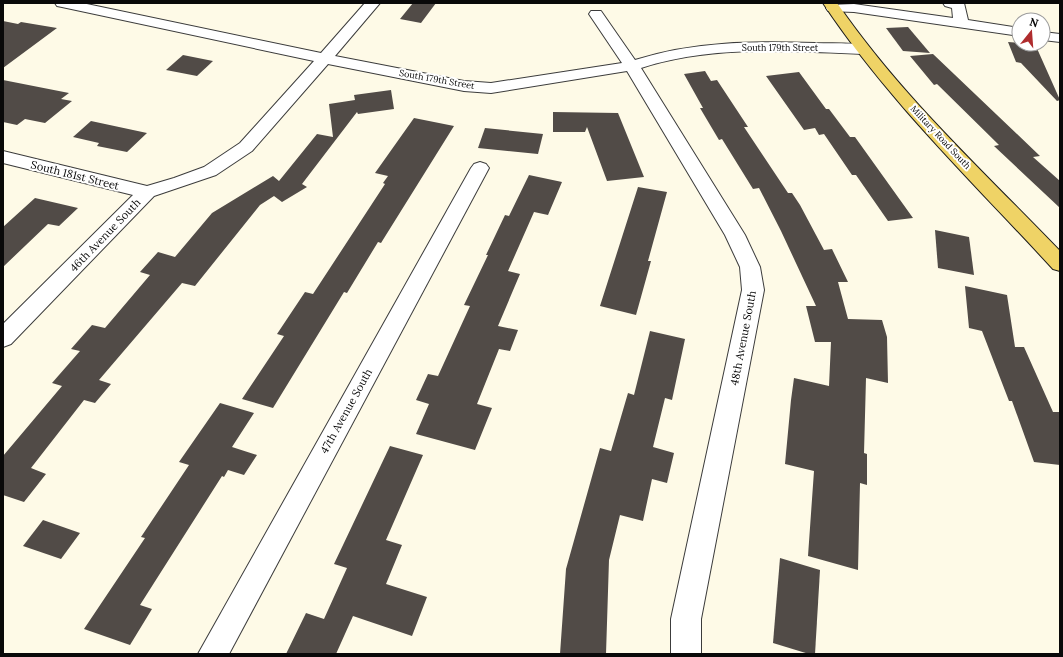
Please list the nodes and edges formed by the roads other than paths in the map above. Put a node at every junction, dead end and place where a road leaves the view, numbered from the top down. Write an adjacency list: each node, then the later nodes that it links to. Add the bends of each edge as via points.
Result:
1 (62, 3): 10 (street, South 179th Street)
2 (373, 3): 10 (street, 46th Avenue South)
3 (960, 4): 7 (street)
4 (832, 5): 5 (street); 9 (main road, Military Road South)
5 (883, 8): 7 (street)
6 (596, 14): 11 (street, 48th Avenue South)
7 (961, 24): 8 (street)
8 (1011, 31)
9 (862, 49): 11 (street, South 179th Street, via 731,47 660,57); 15 (main road, Military Road South, via 930,126)
10 (323, 58): 11 (street, South 179th Street, via 464,86 491,88); 14 (street, 46th Avenue South, via 246,146 231,158 210,171)
11 (632, 66): 18 (street, 48th Avenue South, via 735,236 750,267 754,290 686,619)
12 (3, 157): 14 (street, South 181st Street)
13 (480, 168): 17 (street, 47th Avenue South)
14 (147, 192): 16 (street, 46th Avenue South)
15 (1060, 264)
16 (3, 338)
17 (213, 654)
18 (686, 654)

